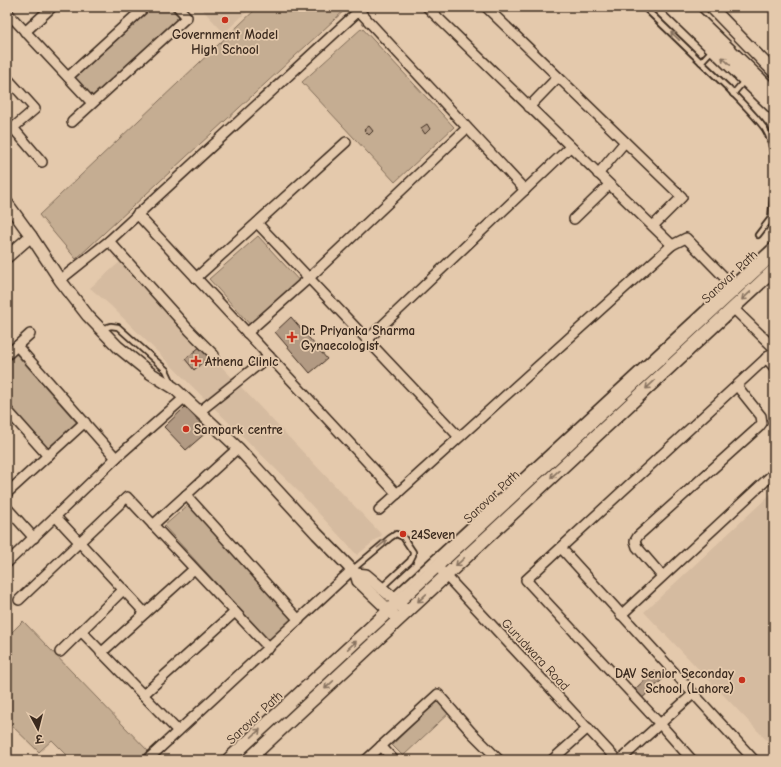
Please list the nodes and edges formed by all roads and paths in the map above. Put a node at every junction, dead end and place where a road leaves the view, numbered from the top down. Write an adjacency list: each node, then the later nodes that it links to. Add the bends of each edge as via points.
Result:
1 (52, 7): 12 (street)
2 (145, 7): 16 (street)
3 (178, 7): 22 (street, via 187,17)
4 (426, 7): 23 (street)
5 (486, 7): 17 (street)
6 (644, 7): 14 (lane, one-way to 6)
7 (670, 7): 13 (main road)
8 (685, 7): 20 (main road)
9 (711, 7): 15 (street)
10 (361, 9): 26 (street); 38 (street)
11 (7, 12): 12 (street)
12 (25, 32): 16 (street)
13 (713, 49): 14 (lane); 19 (main road, one-way to 13)
14 (702, 62): 21 (lane)
15 (774, 72)
16 (68, 77): 22 (street)
17 (558, 77): 23 (street); 29 (street)
18 (7, 78): 27 (street, via 35,109)
19 (745, 80): 21 (lane); 24 (main road)
20 (774, 93)
21 (733, 94): 31 (lane, via 765,130)
22 (92, 103): 25 (street)
23 (529, 107): 30 (street)
24 (774, 108)
25 (72, 122)
26 (467, 128): 36 (street); 51 (street)
27 (10, 131): 32 (street)
28 (346, 142): 40 (street)
29 (625, 142): 33 (street); 41 (street, via 682,197)
30 (570, 147): 33 (street); 36 (street)
31 (774, 161)
32 (42, 162)
33 (598, 174): 35 (street)
34 (774, 184): 42 (lane, via 771,218)
35 (609, 185): 39 (street); 41 (street)
36 (525, 190): 59 (street)
37 (7, 203): 43 (street)
38 (137, 214): 44 (street); 50 (street)
39 (574, 219)
40 (256, 223): 50 (street); 51 (street)
41 (653, 226): 45 (street)
42 (758, 235)
43 (31, 236): 48 (street); 53 (street)
44 (108, 241): 53 (street); 63 (street)
45 (672, 244): 54 (street, via 686,238); 73 (street)
46 (774, 244): 52 (lane)
47 (774, 253): 52 (main road, Sarovar Path)
48 (7, 257)
49 (774, 270): 55 (main road, Sarovar Path, one-way to 55)
50 (196, 278): 57 (street)
51 (309, 278): 57 (street); 59 (street)
52 (743, 278): 54 (lane); 89 (main road, Sarovar Path)
53 (60, 280): 56 (street)
54 (731, 284): 97 (lane)
55 (733, 308): 61 (street); 92 (main road, Sarovar Path, one-way to 92)
56 (101, 329): 68 (street, via 118,347 150,373); 68 (lane, via 118,327 166,370)
57 (247, 333): 64 (street)
58 (30, 334): 60 (street)
59 (367, 340): 73 (street)
60 (17, 346): 62 (street); 72 (street)
61 (774, 350): 65 (street)
62 (7, 355)
63 (214, 355)
64 (269, 356): 71 (street); 79 (street)
65 (766, 358): 66 (street); 67 (street)
66 (774, 367)
67 (737, 386): 87 (street); 93 (street, via 761,416 762,423 635,541 637,547)
68 (174, 388): 69 (street)
69 (184, 398): 71 (street); 76 (street)
70 (7, 410): 75 (street)
71 (199, 412): 74 (street)
72 (85, 422): 75 (street); 76 (street)
73 (459, 437): 79 (street)
74 (238, 448): 80 (street); 91 (street)
75 (48, 456): 78 (street)
76 (116, 458): 83 (street)
77 (774, 472): 93 (street)
78 (7, 493)
79 (397, 494): 82 (street)
80 (186, 495): 84 (street); 102 (street)
81 (7, 508): 85 (street)
82 (379, 510)
83 (56, 517): 85 (street); 86 (street)
84 (154, 525): 86 (street, via 127,497); 90 (street)
85 (34, 538): 88 (street)
86 (80, 542): 95 (street); 96 (street)
87 (561, 548): 100 (street); 109 (street, via 526,580)
88 (7, 563)
89 (437, 566): 92 (street, Gurudwara Road); 97 (main road, Sarovar Path)
90 (194, 569): 98 (street); 99 (street)
91 (354, 572): 94 (street, via 366,575); 94 (lane, one-way to 94, via 390,538 396,534 401,535 414,556); 97 (street, via 358,581); 102 (street)
92 (446, 576): 101 (main road, Sarovar Path, one-way to 101); 110 (street, Gurudwara Road)
93 (662, 576): 100 (street)
94 (381, 588): 97 (street)
95 (124, 589): 99 (street); 103 (street)
96 (19, 600)
97 (393, 603): 101 (street); 114 (main road, Sarovar Path, one-way to 97)
98 (235, 612): 104 (street); 108 (street)
99 (145, 613): 106 (street)
100 (621, 615): 107 (street)
101 (403, 616): 115 (main road, Sarovar Path, one-way to 115)
102 (299, 620): 104 (street)
103 (80, 631): 105 (street); 106 (street)
104 (268, 648): 111 (street)
105 (60, 652)
106 (101, 652): 108 (street)
107 (693, 694): 109 (street); 123 (street)
108 (143, 696): 111 (street)
109 (660, 724): 121 (street); 122 (street)
110 (588, 728): 119 (street); 120 (street, Gurudwara Road)
111 (178, 731): 113 (street)
112 (381, 746): 116 (street); 117 (street); 118 (street, via 438,694)
113 (147, 760)
114 (228, 760)
115 (248, 760)
116 (366, 760)
117 (394, 760)
118 (499, 760)
119 (552, 760)
120 (617, 760)
121 (620, 760)
122 (692, 760)
123 (754, 760)

